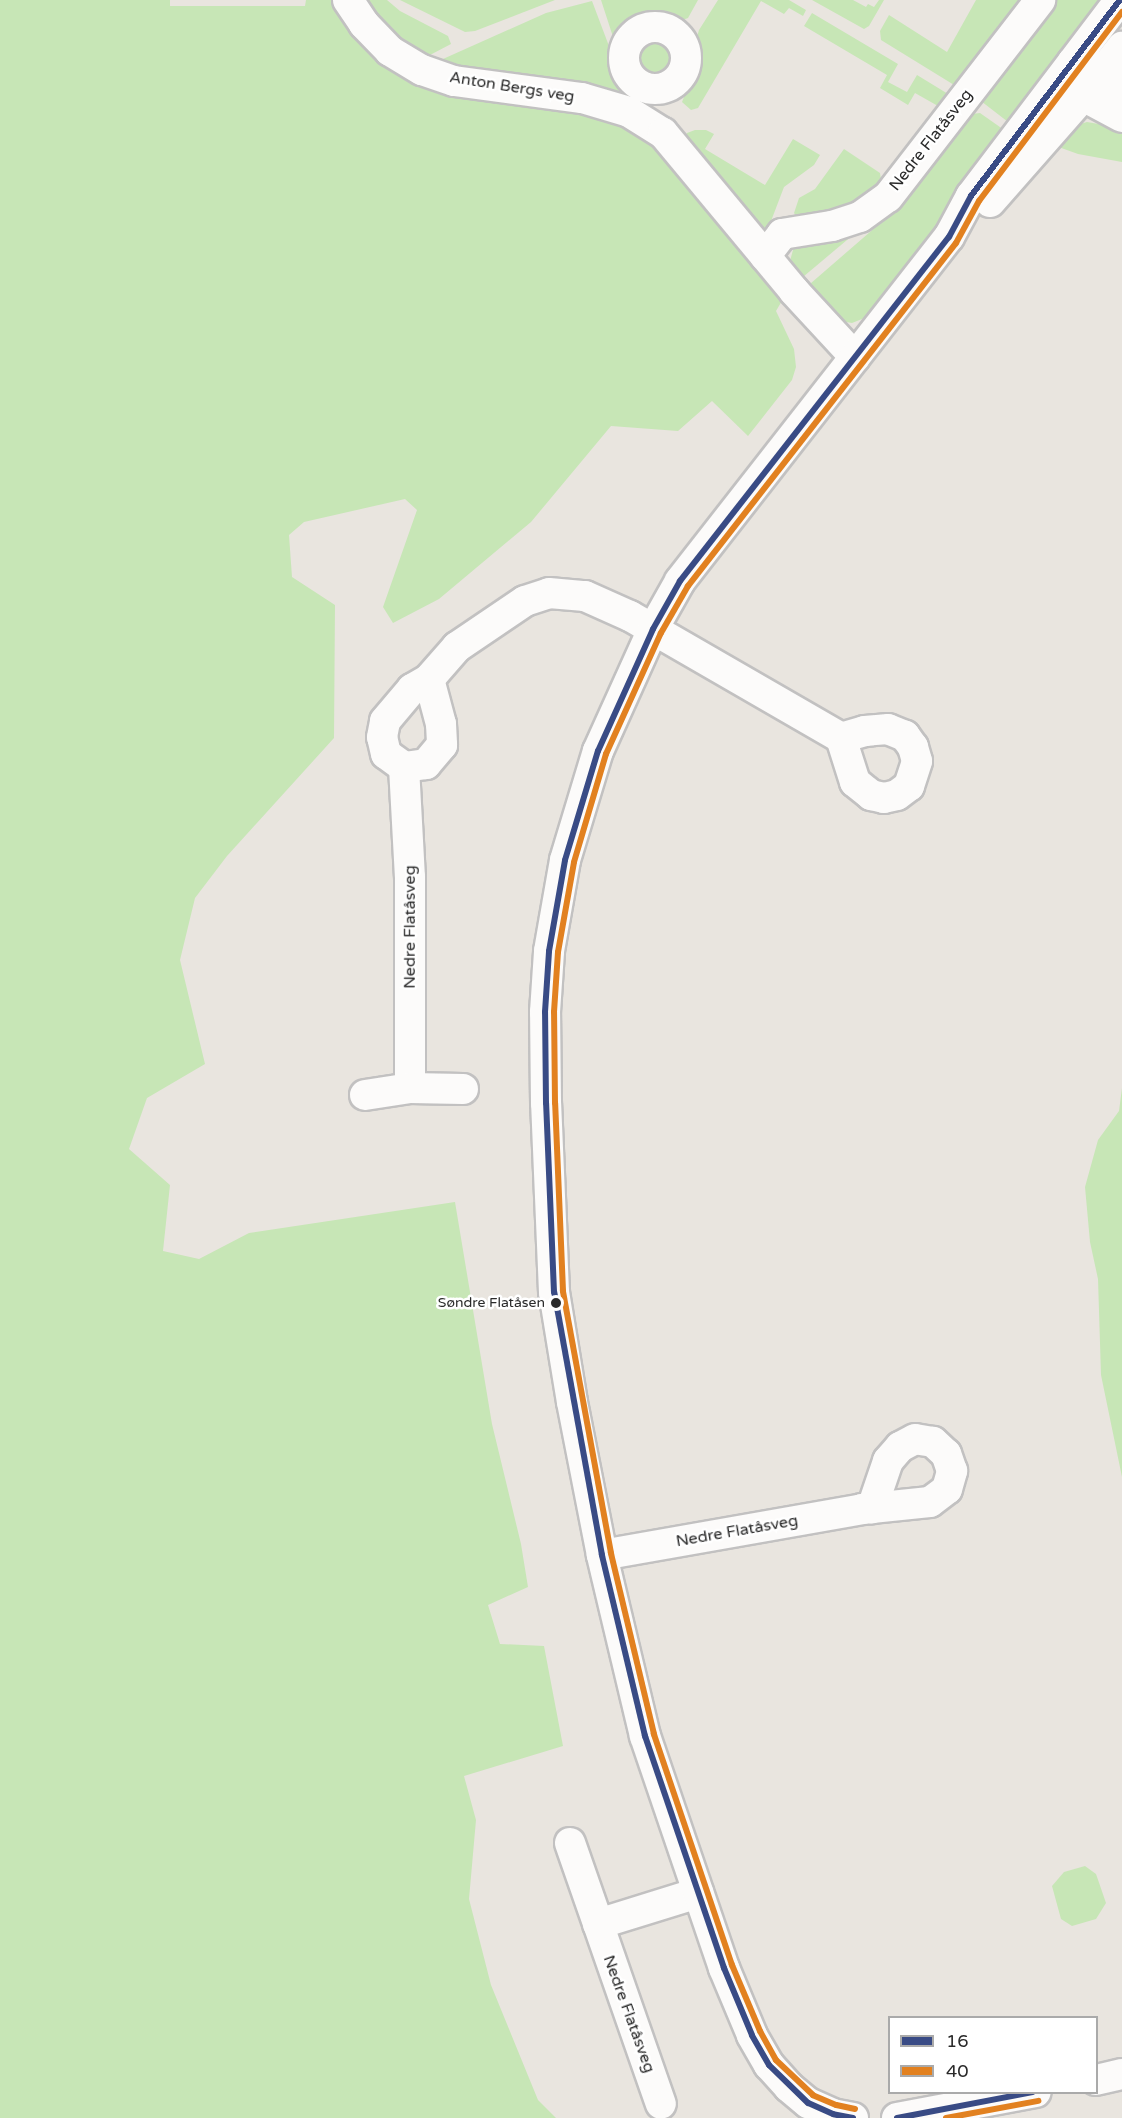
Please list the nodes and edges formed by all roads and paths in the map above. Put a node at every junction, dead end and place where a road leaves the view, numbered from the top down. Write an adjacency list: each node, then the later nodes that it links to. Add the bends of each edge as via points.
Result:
1 (348, 0): 9 (street, Anton Bergs veg, via 390,51 422,70 454,81 582,98 629,112)
2 (1040, 0): 10 (street, Nedre Flatåsveg, via 888,197 860,217 782,234)
3 (1120, 0): 4 (street)
4 (1073, 62): 5 (street); 7 (street); 7 (street)
5 (1116, 68): 7 (street)
6 (664, 88): 9 (street, via 673,120)
7 (1064, 104): 8 (street); 11 (street, via 1010,162 988,205 949,237)
8 (1122, 117)
9 (663, 134): 10 (street)
10 (765, 256): 11 (street)
11 (855, 357): 12 (street, via 680,581)
12 (653, 629): 13 (street, via 585,596 549,593 525,602 457,648); 14 (street); 20 (street, via 598,751 565,860 549,951 545,1012 554,1292)
13 (429, 679): 15 (street, via 441,724 442,745 426,764); 15 (street, via 412,689 385,721 382,737 386,754)
14 (841, 738)
15 (404, 767): 16 (street, Nedre Flatåsveg, via 410,878)
16 (410, 1088): 17 (street); 18 (street)
17 (463, 1089)
18 (365, 1095)
19 (872, 1508): 20 (street, Nedre Flatåsveg)
20 (602, 1555): 22 (street, via 645,1736)
21 (570, 1843): 23 (street, Nedre Flatåsveg)
22 (698, 1893): 23 (street); 28 (street, via 752,2035 768,2065)
23 (598, 1924): 27 (street, Nedre Flatåsveg)
24 (1122, 2074): 25 (street)
25 (1098, 2080)
26 (1025, 2094): 30 (street)
27 (661, 2104)
28 (804, 2110): 29 (street)
29 (853, 2118)
30 (897, 2118)

